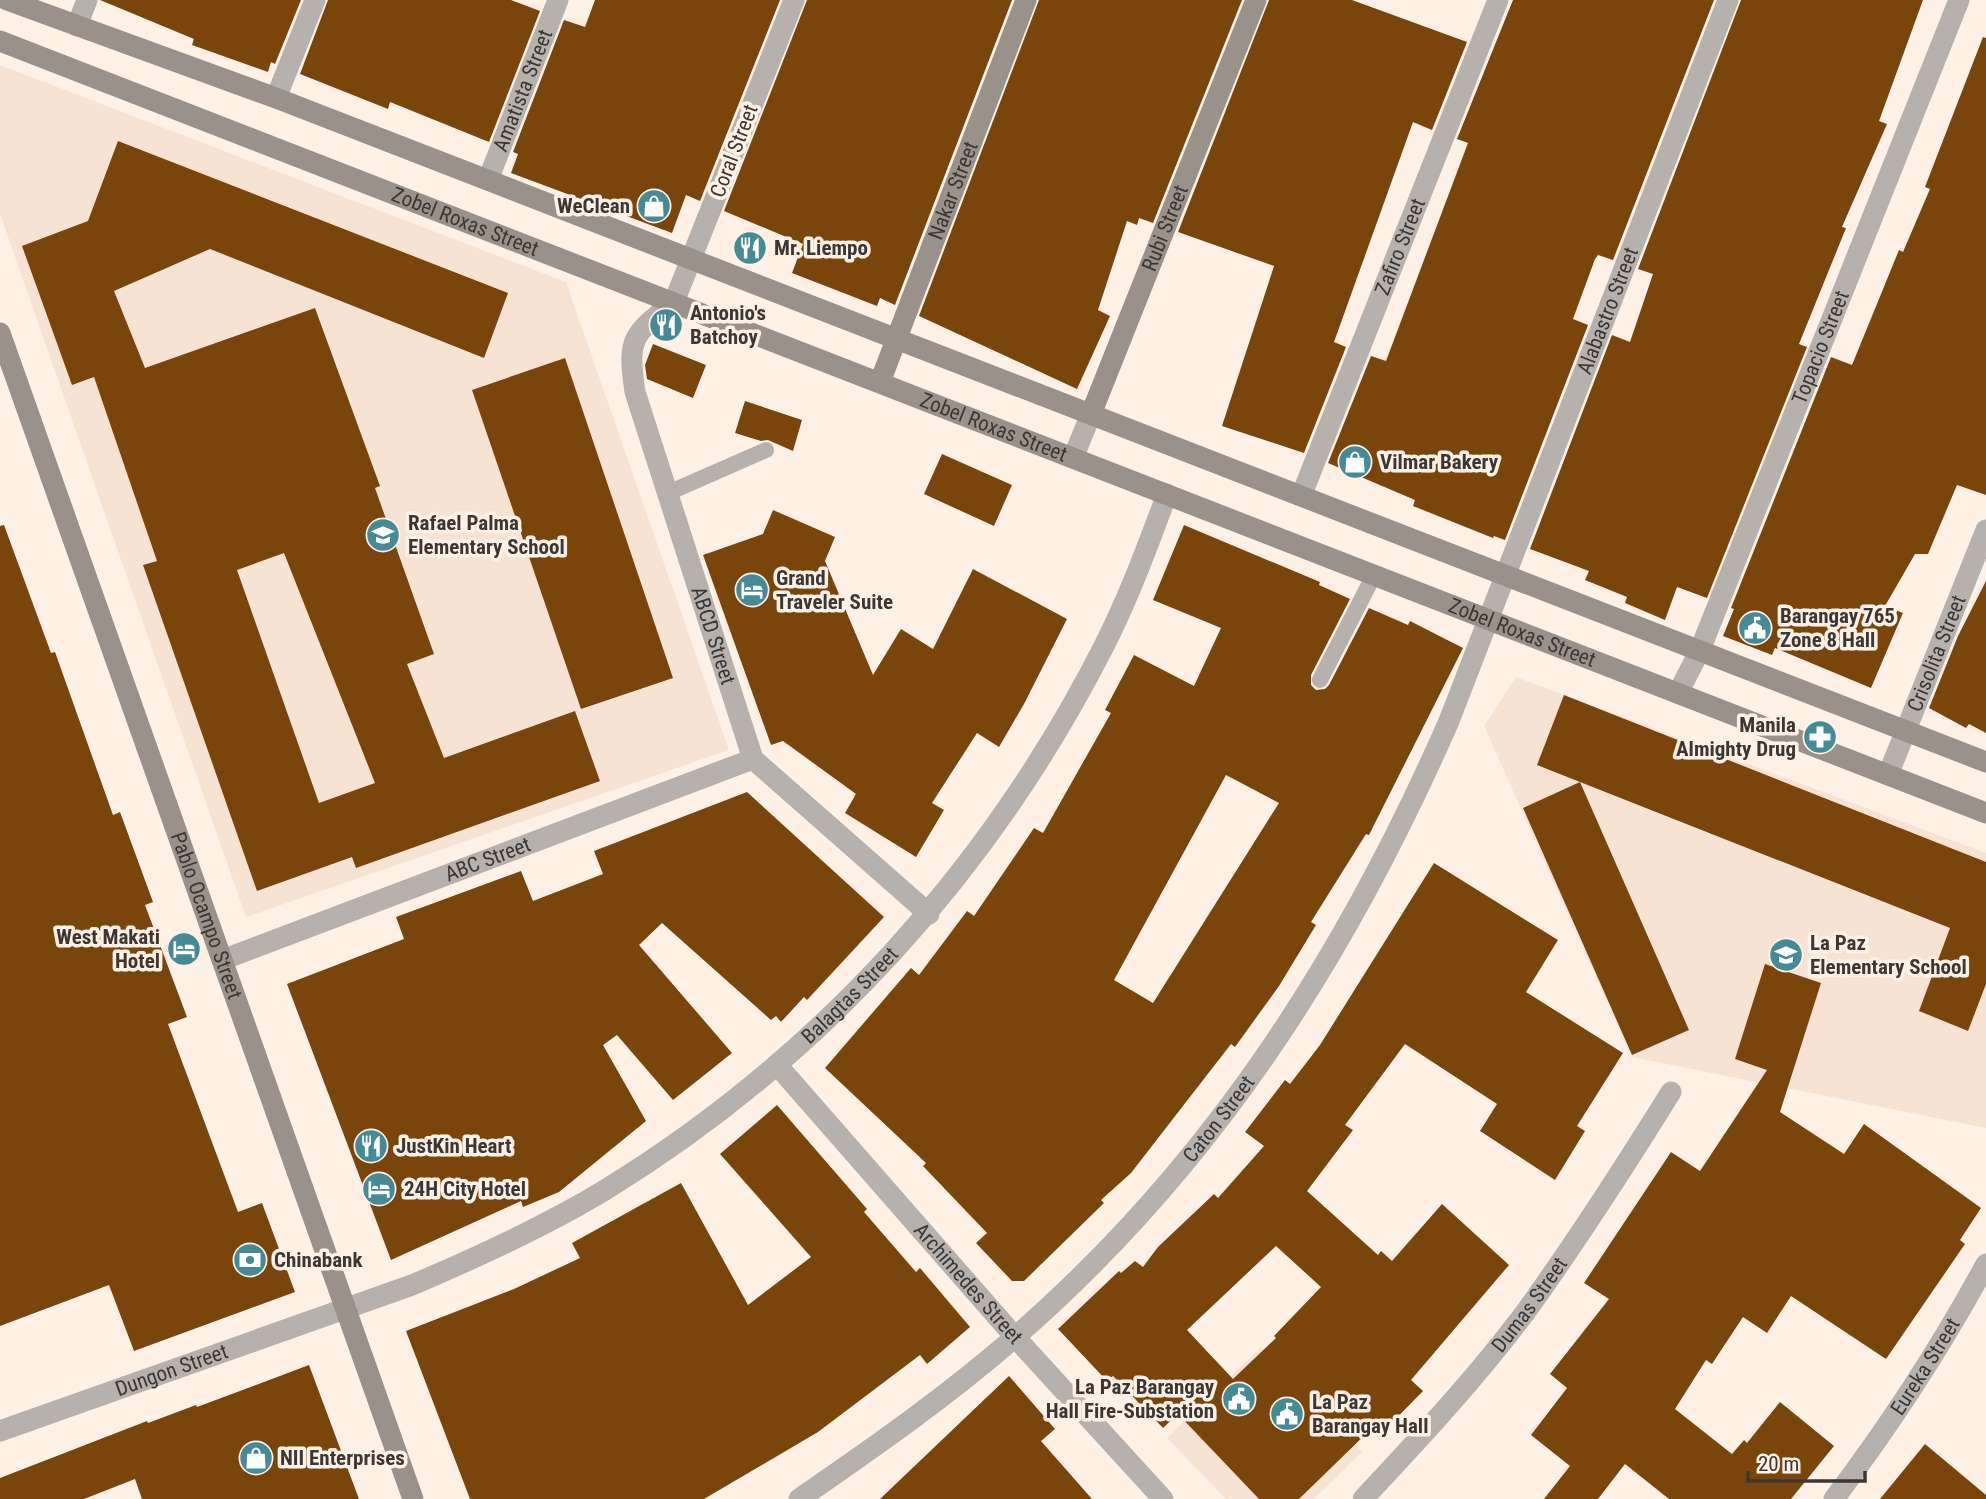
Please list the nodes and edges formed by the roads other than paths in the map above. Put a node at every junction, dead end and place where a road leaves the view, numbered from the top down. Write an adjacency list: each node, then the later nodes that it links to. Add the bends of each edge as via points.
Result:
1 (7, 0): 11 (main road)
2 (87, 0): 11 (street)
3 (315, 0): 13 (street)
4 (558, 0): 14 (street, Amatista Street)
5 (793, 0): 15 (street, Coral Street)
6 (1026, 0): 18 (main road, Nakar Street)
7 (1256, 0): 20 (main road, Rubi Street)
8 (1498, 0): 25 (street, Zafiro Street)
9 (1728, 0): 28 (street, Alabastro Street)
10 (1959, 0): 30 (street, Topacio Street)
11 (77, 26): 13 (main road)
12 (0, 41): 16 (main road, Zobel Roxas Street)
13 (276, 98): 14 (main road)
14 (488, 180): 15 (main road)
15 (692, 259): 16 (street, Coral Street); 18 (main road)
16 (674, 302): 19 (main road, Zobel Roxas Street); 23 (street, ABCD Street, via 630,348 635,392)
17 (0, 333): 39 (main road, Pablo Ocampo Street)
18 (897, 339): 19 (main road, Nakar Street); 20 (main road)
19 (880, 382): 22 (main road, Zobel Roxas Street)
20 (1091, 414): 22 (street, Rubi Street); 25 (main road)
21 (766, 450): 23 (lane)
22 (1073, 458): 24 (main road, Zobel Roxas Street)
23 (668, 493): 34 (street, ABCD Street)
24 (1167, 494): 27 (main road, Zobel Roxas Street); 38 (street, Balagtas Street, via 1111,631 1067,715 987,840)
25 (1302, 494): 28 (main road)
26 (1986, 530): 33 (street, Crisolita Street)
27 (1374, 575): 29 (main road, Zobel Roxas Street); 31 (lane)
28 (1505, 576): 29 (street, Alabastro Street); 30 (main road)
29 (1486, 619): 32 (main road, Zobel Roxas Street); 44 (street, Caton Street, via 1449,721 1405,821 1298,1010 1168,1183 1094,1263)
30 (1700, 650): 32 (street, Topacio Street); 33 (main road)
31 (1320, 680)
32 (1678, 693): 36 (main road, Zobel Roxas Street)
33 (1905, 730): 35 (main road); 36 (street, Crisolita Street)
34 (753, 759): 38 (street); 39 (street, ABC Street)
35 (1986, 762)
36 (1888, 775): 37 (main road, Zobel Roxas Street)
37 (1986, 813)
38 (929, 914): 40 (street, Balagtas Street, via 857,993)
39 (222, 960): 43 (main road, Pablo Ocampo Street)
40 (778, 1066): 43 (street, Balagtas Street, via 664,1152 542,1226 412,1286); 44 (street, Archimedes Street)
41 (1671, 1092): 49 (street, Dumas Street, via 1602,1204 1525,1311 1442,1414)
42 (1986, 1264): 50 (street, Eureka Street)
43 (345, 1310): 45 (street, Dungon Street); 46 (main road, Pablo Ocampo Street)
44 (1015, 1337): 47 (street, Caton Street, via 904,1427); 48 (street, Archimedes Street)
45 (0, 1431)
46 (413, 1499)
47 (799, 1499)
48 (1163, 1499)
49 (1363, 1499)
50 (1834, 1499)

